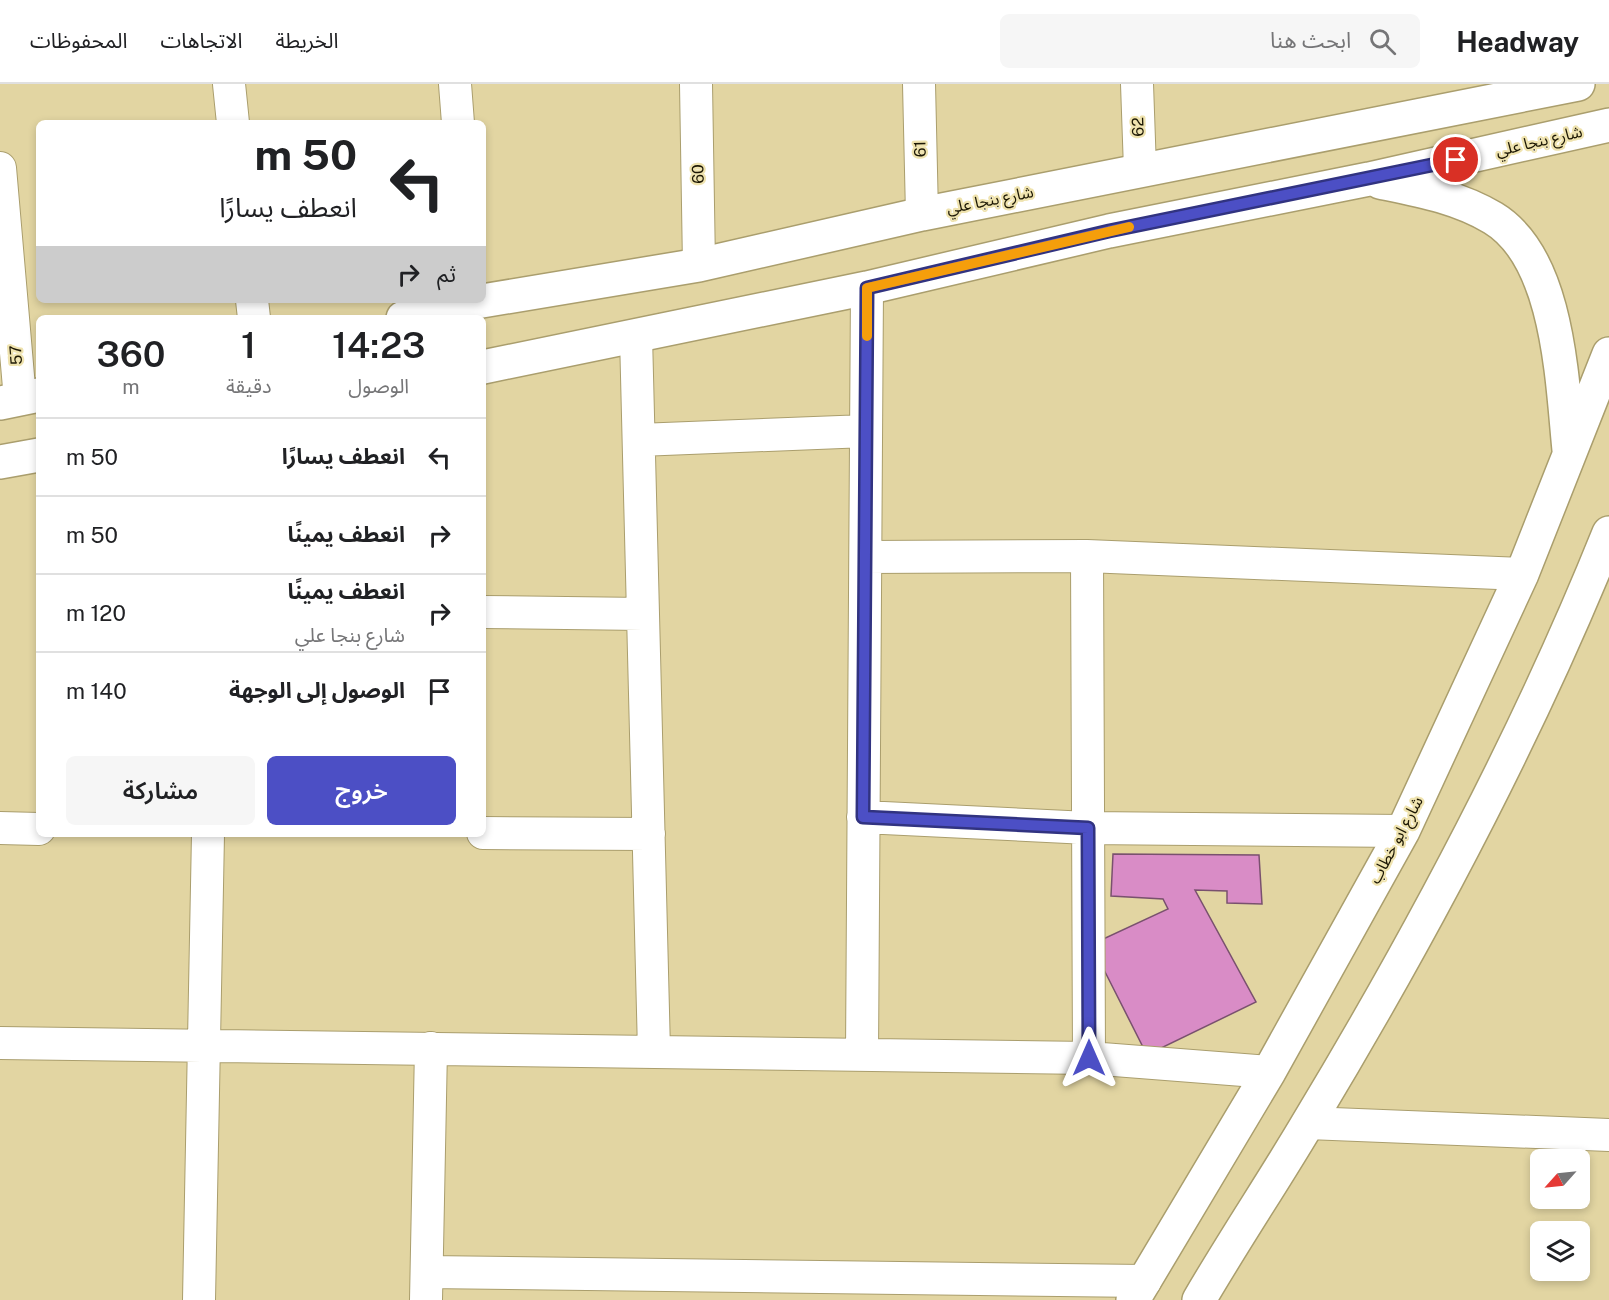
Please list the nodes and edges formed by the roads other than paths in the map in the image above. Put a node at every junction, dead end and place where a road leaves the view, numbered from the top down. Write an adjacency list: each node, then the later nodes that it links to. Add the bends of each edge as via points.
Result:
1 (229, 84): 7 (street)
2 (455, 84): 8 (street)
3 (696, 84): 14 (street, 60)
4 (919, 84): 13 (street, 61)
5 (1137, 84): 11 (street, 62)
6 (1578, 84): 11 (main road, شارع بنجا علي)
7 (233, 120)
8 (458, 120)
9 (1609, 125): 12 (main road, شارع بنجا علي)
10 (0, 168): 22 (street, 57)
11 (1140, 169): 13 (main road, شارع بنجا علي)
12 (1369, 179): 15 (main road, شارع بنجا علي, via 1109,231); 25 (main road, via 1460,202 1494,219 1523,246 1545,294)
13 (922, 214): 14 (main road, شارع بنجا علي)
14 (699, 265): 16 (main road, شارع بنجا علي)
15 (867, 288): 19 (main road, شارع بنجا علي); 23 (street)
16 (486, 299)
17 (466, 303): 18 (main road, شارع بنجا علي)
18 (416, 315)
19 (636, 336): 21 (main road, شارع بنجا علي); 24 (street)
20 (1609, 354): 25 (main road, شارع ابو خطاب)
21 (486, 366)
22 (20, 399)
23 (866, 431): 24 (street); 30 (street)
24 (639, 440): 33 (street)
25 (1570, 454): 31 (main road, شارع ابو خطاب)
26 (36, 456): 27 (main road)
27 (0, 462)
28 (1608, 539): 49 (main road, via 1498,779)
29 (1088, 556): 30 (street); 31 (street); 36 (street)
30 (866, 557): 34 (street)
31 (1522, 574): 38 (main road, شارع ابو خطاب)
32 (486, 612): 33 (street)
33 (643, 614): 40 (street)
34 (863, 817): 36 (street); 46 (street)
35 (0, 828): 37 (street)
36 (1088, 828): 38 (street); 47 (street)
37 (36, 829)
38 (1404, 831): 48 (main road, شارع ابو خطاب)
39 (486, 833): 40 (street)
40 (649, 834): 45 (street)
41 (208, 837): 43 (street)
42 (0, 1043): 43 (street)
43 (204, 1044): 44 (street); 53 (street)
44 (431, 1048): 45 (street); 51 (street)
45 (654, 1051): 46 (street)
46 (862, 1054): 47 (street)
47 (1089, 1058): 48 (street)
48 (1269, 1072): 52 (main road, شارع ابو خطاب)
49 (1308, 1123): 50 (street); 54 (main road)
50 (1609, 1135)
51 (427, 1286): 52 (street)
52 (1139, 1291)
53 (199, 1300)
54 (1199, 1300)

